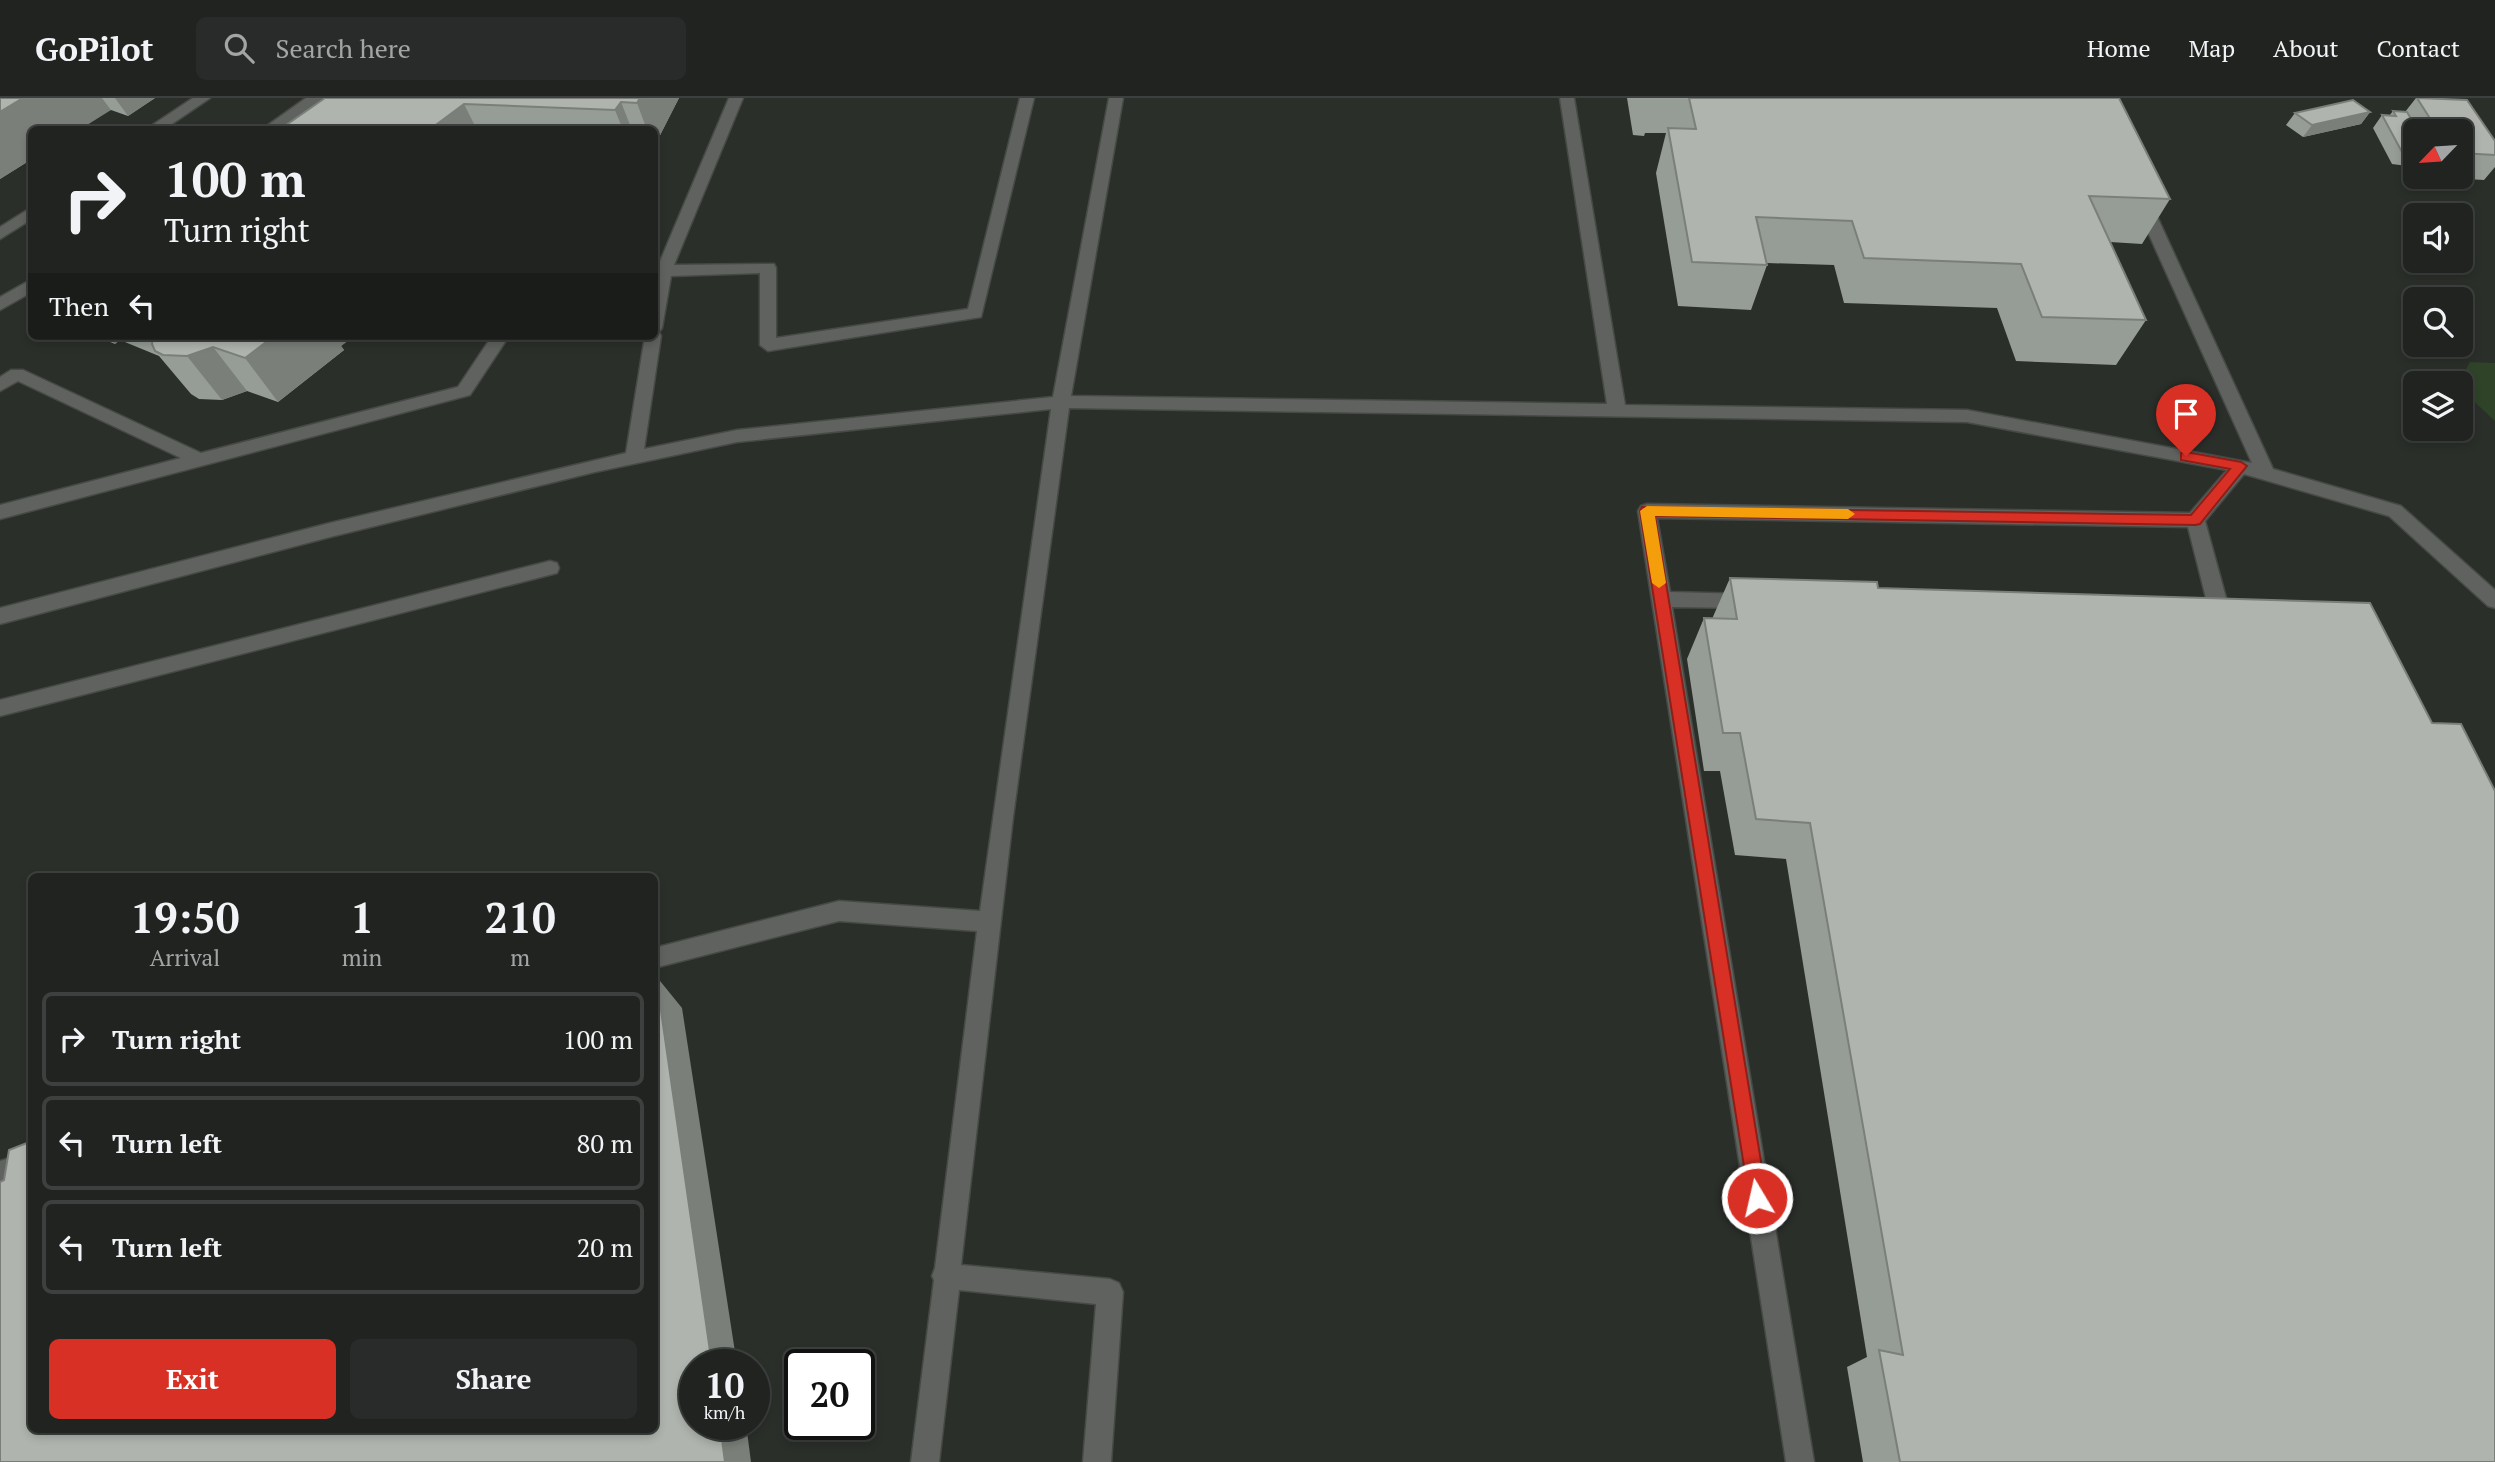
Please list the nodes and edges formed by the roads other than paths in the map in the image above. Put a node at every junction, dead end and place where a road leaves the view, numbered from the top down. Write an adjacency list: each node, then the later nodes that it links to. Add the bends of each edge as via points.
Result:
1 (203, 98): 7 (street)
2 (316, 98): 8 (street)
3 (736, 98): 12 (street)
4 (1027, 98): 12 (street, via 975,313 768,345 768,268)
5 (1116, 98): 18 (street)
6 (1567, 98): 19 (street)
7 (158, 126)
8 (274, 126)
9 (2136, 186): 23 (street)
10 (28, 215): 11 (street)
11 (0, 234)
12 (659, 271)
13 (28, 286): 14 (street)
14 (0, 304)
15 (498, 340): 21 (street, via 464,391)
16 (652, 340): 20 (street)
17 (0, 385): 21 (street, via 17,373)
18 (1060, 402): 19 (street); 20 (street, via 737,436); 33 (street)
19 (1617, 411): 22 (street, via 1966,416)
20 (634, 458): 31 (street, via 330,530)
21 (200, 460): 24 (street)
22 (2241, 466): 23 (street); 25 (street)
23 (2266, 474): 29 (street, via 2395,511)
24 (0, 512)
25 (2195, 520): 27 (street, via 1647,511); 30 (street, via 2219,609)
26 (550, 568): 32 (street)
27 (1662, 600): 28 (street); 40 (street)
28 (1773, 601)
29 (2495, 601)
30 (2177, 609)
31 (0, 616)
32 (0, 708)
33 (987, 922): 34 (street, via 839,911); 37 (street)
34 (658, 957)
35 (28, 1164): 36 (street)
36 (0, 1173)
37 (945, 1276): 38 (street); 39 (street, via 1110,1293)
38 (925, 1462)
39 (1097, 1462)
40 (1800, 1462)

